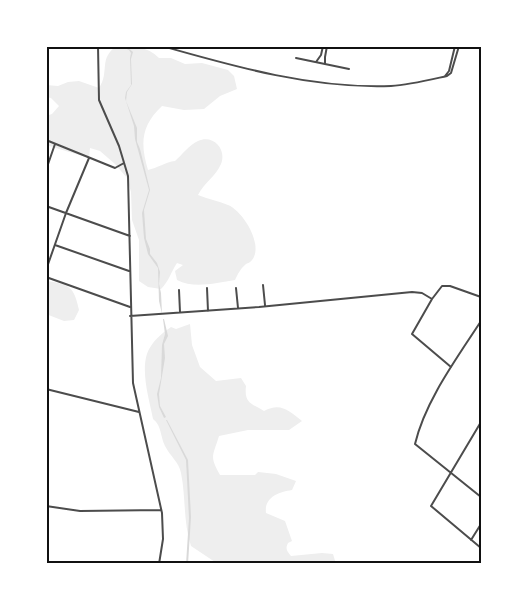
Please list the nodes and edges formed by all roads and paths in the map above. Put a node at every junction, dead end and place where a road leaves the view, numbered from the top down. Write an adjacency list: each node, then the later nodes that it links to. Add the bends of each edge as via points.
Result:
1 (98, 46): 13 (street, via 100,100)
2 (162, 46): 5 (street, via 281,77 358,86 390,86 445,76 450,71)
3 (323, 46): 7 (street)
4 (328, 46): 8 (street)
5 (457, 46)
6 (296, 58): 7 (street)
7 (316, 62): 8 (street)
8 (326, 64): 9 (street)
9 (349, 69)
10 (46, 140): 11 (street)
11 (55, 144): 12 (street); 14 (street)
12 (89, 158): 13 (street, via 115,168); 16 (street)
13 (124, 163): 17 (street, via 128,176)
14 (46, 170)
15 (46, 206): 16 (street)
16 (66, 213): 17 (street); 18 (street)
17 (130, 236): 20 (street)
18 (54, 245): 19 (street); 20 (street)
19 (46, 270)
20 (130, 271): 29 (street)
21 (46, 277): 29 (street)
22 (263, 285): 28 (street)
23 (206, 288): 31 (street)
24 (236, 288): 30 (street)
25 (179, 290): 32 (street)
26 (480, 297): 27 (street, via 442,286)
27 (432, 299): 28 (street, via 412,292); 35 (street, via 412,334)
28 (265, 306): 30 (street)
29 (130, 307): 33 (street)
30 (238, 309): 31 (street)
31 (208, 311): 32 (street)
32 (180, 313): 33 (street)
33 (130, 316): 37 (street, via 133,384)
34 (481, 320): 35 (street)
35 (451, 367): 39 (street, via 423,419 415,444)
36 (46, 389): 37 (street)
37 (139, 412): 42 (street)
38 (481, 422): 39 (street)
39 (451, 473): 40 (street); 44 (street, via 431,506)
40 (481, 498)
41 (46, 506): 42 (street, via 80,511)
42 (161, 510): 46 (street)
43 (481, 524): 44 (street)
44 (471, 540): 45 (street)
45 (481, 548)
46 (159, 564)

